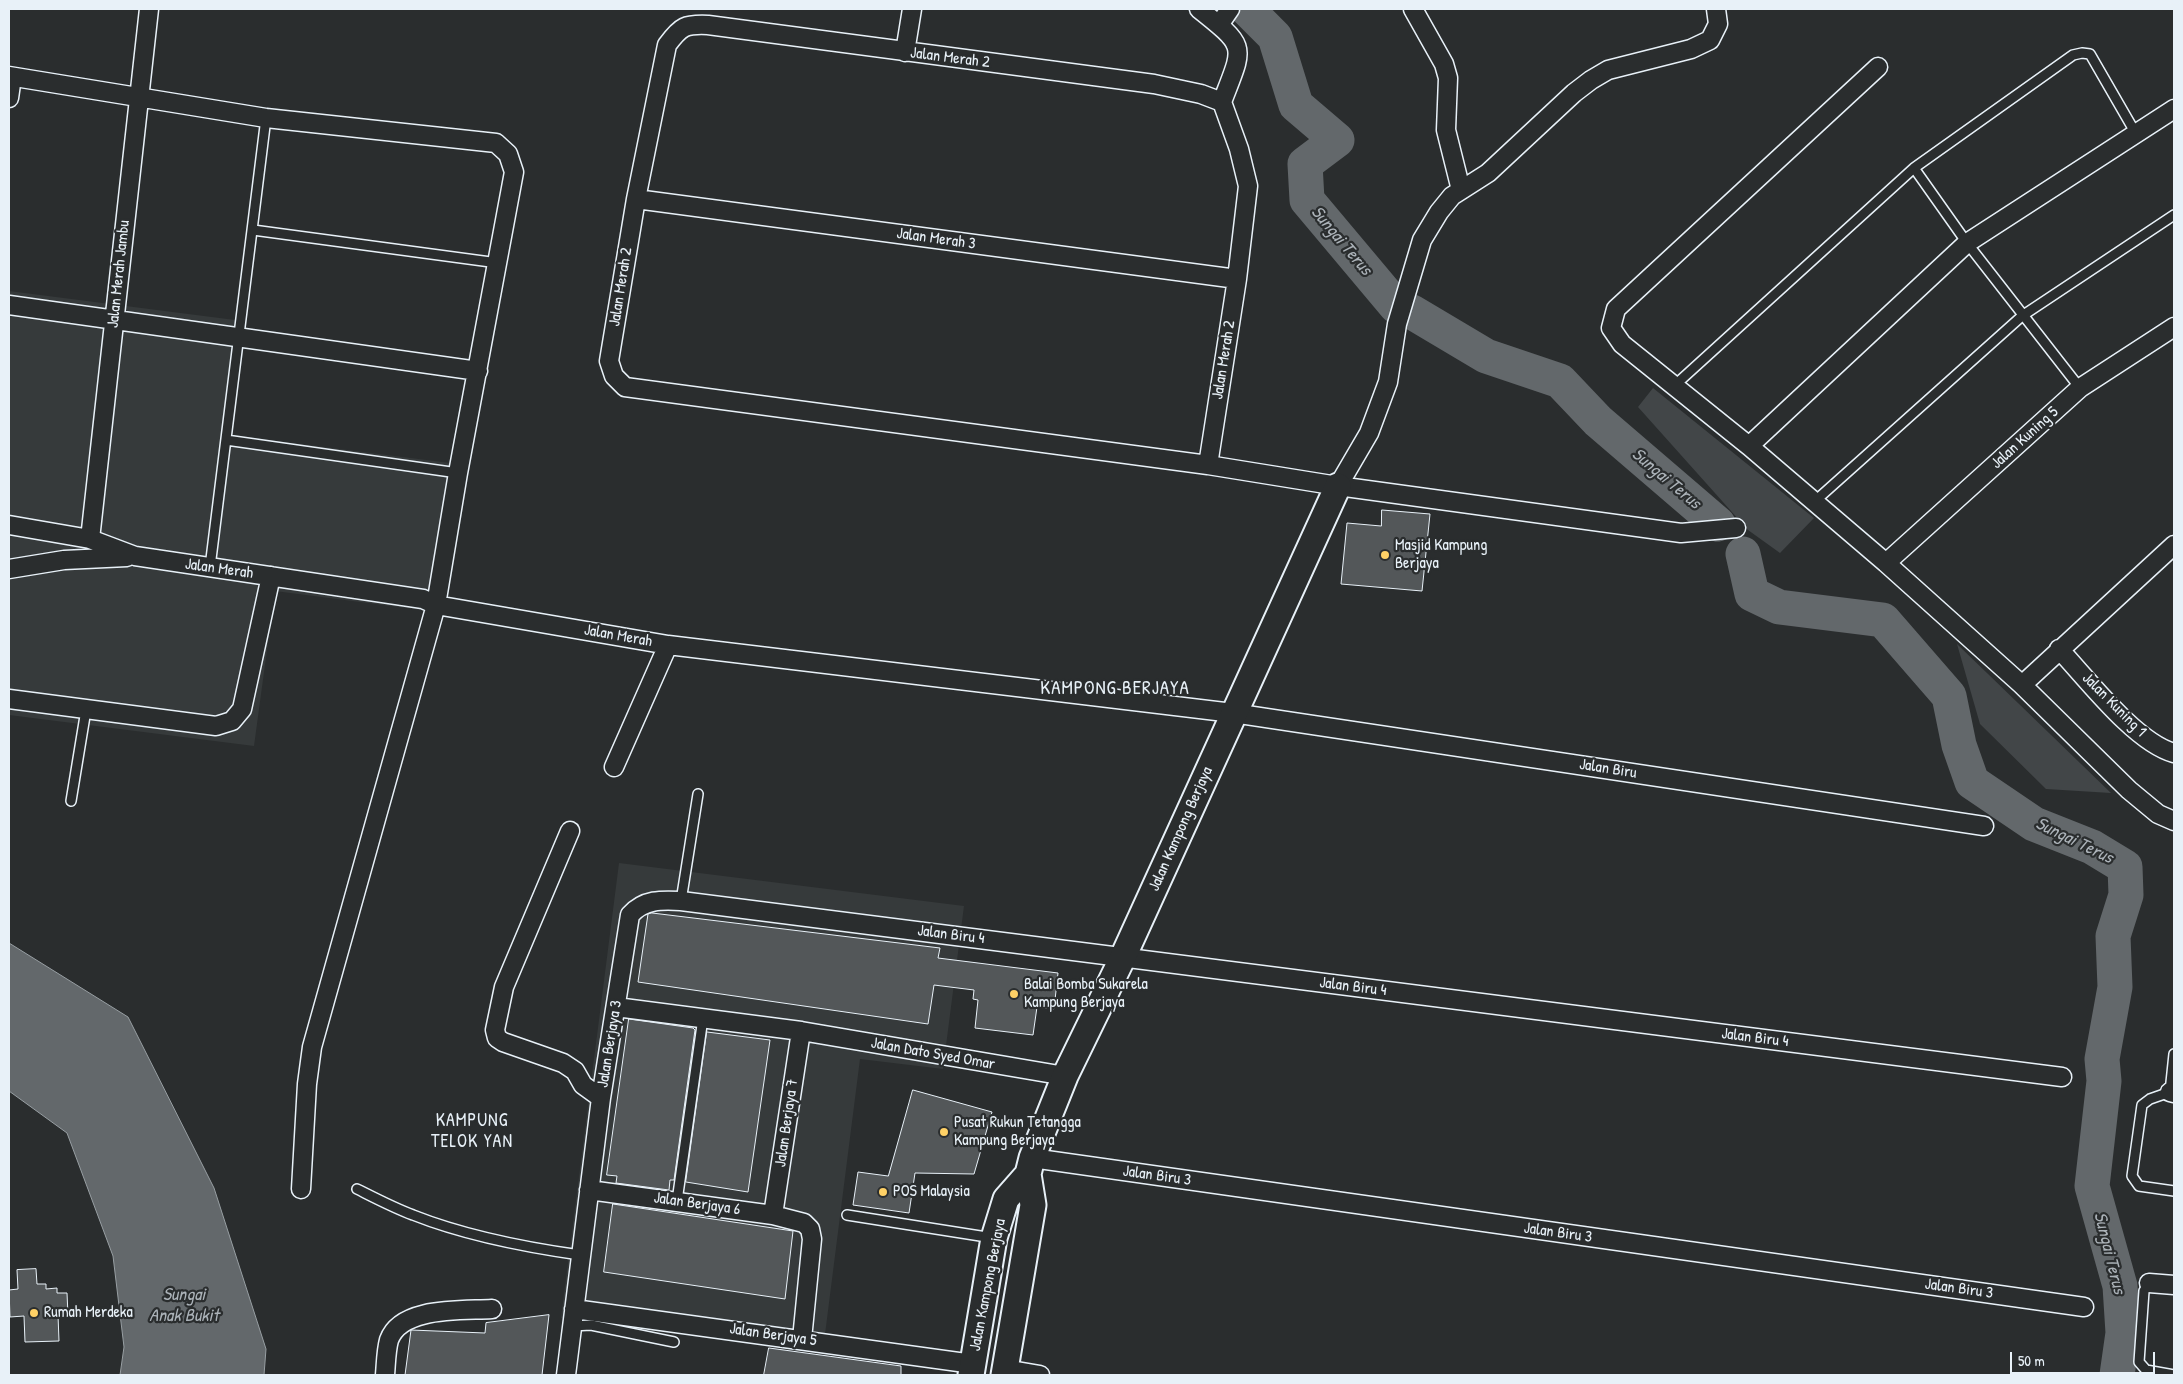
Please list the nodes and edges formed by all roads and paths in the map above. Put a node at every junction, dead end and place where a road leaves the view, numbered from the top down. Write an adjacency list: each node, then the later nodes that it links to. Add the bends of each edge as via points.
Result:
1 (149, 9): 10 (street, Jalan Merah Jambu)
2 (912, 9): 7 (street)
3 (1199, 9): 6 (street)
4 (1413, 9): 17 (street, via 1444,64 1448,78 1446,130)
5 (1716, 9): 17 (street, via 1718,24 1710,40 1692,49 1608,70 1574,93 1488,173)
6 (1225, 15): 12 (street, via 1239,50)
7 (905, 52): 12 (street, Jalan Merah 2, via 1154,84); 18 (street, Jalan Merah 2, via 689,24 667,45)
8 (1878, 67): 30 (street, via 1616,309 1611,328 1622,344)
9 (10, 77): 10 (street); 11 (street)
10 (139, 97): 14 (street); 26 (street, Jalan Merah Jambu)
11 (9, 98)
12 (1222, 102): 23 (street, Jalan Merah 2, via 1240,149 1248,186)
13 (2174, 109): 15 (street)
14 (266, 118): 20 (lane); 22 (street, via 496,143 508,154 514,172)
15 (2135, 132): 16 (lane, via 2090,54 2082,53 2073,55); 21 (street)
16 (1914, 168): 21 (lane); 30 (lane)
17 (1461, 190): 36 (street, via 1439,212 1422,240 1397,324 1388,382 1369,432)
18 (636, 199): 23 (street, Jalan Merah 3); 34 (street, Jalan Merah 2, via 609,361 614,376 625,387)
19 (2174, 215): 25 (lane)
20 (252, 230): 22 (lane); 28 (lane)
21 (1966, 243): 25 (lane); 33 (street)
22 (498, 263): 29 (street)
23 (1237, 279): 34 (street, Jalan Merah 2)
24 (9, 305): 26 (street)
25 (2022, 316): 31 (lane); 37 (lane)
26 (113, 320): 28 (street); 40 (street, Jalan Merah Jambu)
27 (2174, 327): 31 (street, Jalan Kuning 5)
28 (240, 336): 29 (street); 32 (lane)
29 (478, 371): 35 (street)
30 (1674, 386): 33 (street)
31 (2080, 388): 43 (street, Jalan Kuning 5)
32 (226, 440): 35 (lane); 44 (lane)
33 (1749, 446): 37 (street)
34 (1208, 464): 36 (street)
35 (458, 473): 47 (street)
36 (1338, 486): 39 (street, via 1680,533); 53 (street, Jalan Kampong Berjaya)
37 (1814, 502): 43 (street)
38 (9, 525): 40 (street, Jalan Merah)
39 (1736, 528)
40 (90, 539): 42 (street, Jalan Merah)
41 (2174, 545): 49 (street)
42 (135, 556): 44 (street, Jalan Merah); 45 (street, via 64,560)
43 (1886, 563): 50 (street)
44 (210, 567): 46 (street, Jalan Merah)
45 (9, 569)
46 (271, 576): 47 (street, Jalan Merah, via 423,599); 52 (street, via 242,709 232,721 216,726)
47 (436, 605): 48 (street, Jalan Merah); 73 (street, via 312,1047)
48 (668, 645): 53 (street, Jalan Merah); 55 (street)
49 (2059, 649): 50 (street); 54 (street, Jalan Kuning 1, via 2128,723 2162,750)
50 (2022, 686): 58 (street, via 2129,790 2158,814)
51 (9, 699): 52 (street)
52 (86, 710): 57 (lane)
53 (1233, 713): 59 (street, Jalan Biru); 63 (street, Jalan Kampong Berjaya)
54 (2174, 753)
55 (614, 767)
56 (698, 794): 61 (lane)
57 (71, 800)
58 (2174, 821)
59 (1984, 826)
60 (570, 831): 71 (street, via 504,987 495,1030 497,1038 503,1042 563,1063 575,1071 583,1085)
61 (681, 901): 62 (street, Jalan Biru 4); 63 (street, Jalan Biru 4)
62 (643, 904): 64 (street, Jalan Berjaya 3, via 630,915)
63 (1122, 958): 68 (street, Jalan Kampong Berjaya); 69 (street, Jalan Biru 4)
64 (616, 1007): 65 (street, Jalan Dato Syed Omar); 71 (street, Jalan Berjaya 3)
65 (703, 1018): 66 (street, Jalan Dato Syed Omar); 77 (lane)
66 (801, 1031): 68 (street, Jalan Dato Syed Omar); 78 (street, Jalan Berjaya 7)
67 (2174, 1054): 70 (lane)
68 (1065, 1076): 72 (street, Jalan Kampong Berjaya)
69 (2062, 1077)
70 (2172, 1093): 76 (lane, via 2150,1099 2142,1105 2132,1176 2139,1186)
71 (601, 1098): 75 (street, Jalan Berjaya 3)
72 (1030, 1166): 80 (street, Jalan Kampong Berjaya, via 1006,1199); 84 (street, Jalan Biru 3); 90 (street, Jalan Kampong Berjaya, via 1033,1205)
73 (301, 1189)
74 (357, 1189): 81 (lane, via 412,1215 448,1227 520,1247)
75 (589, 1190): 77 (street, Jalan Berjaya 6); 81 (street, Jalan Berjaya 3)
76 (2174, 1191)
77 (677, 1201): 78 (street, Jalan Berjaya 6)
78 (774, 1215): 87 (street, Jalan Berjaya 6, via 804,1223 810,1229 812,1239)
79 (847, 1215): 80 (lane)
80 (994, 1238): 89 (street, Jalan Kampong Berjaya)
81 (580, 1255): 86 (street, Jalan Berjaya 3)
82 (2149, 1283): 83 (street); 94 (lane, via 2144,1291 2139,1362 2146,1370)
83 (2174, 1285)
84 (2084, 1307)
85 (492, 1309): 91 (street, via 424,1314 395,1328 389,1341)
86 (573, 1317): 87 (street, Jalan Berjaya 5); 88 (lane, via 591,1325); 92 (street, Jalan Berjaya 3)
87 (802, 1339): 89 (street, Jalan Berjaya 5)
88 (674, 1342)
89 (972, 1370): 90 (street)
90 (1004, 1372): 93 (street)
91 (385, 1375)
92 (566, 1375)
93 (1040, 1375)
94 (2174, 1375)

